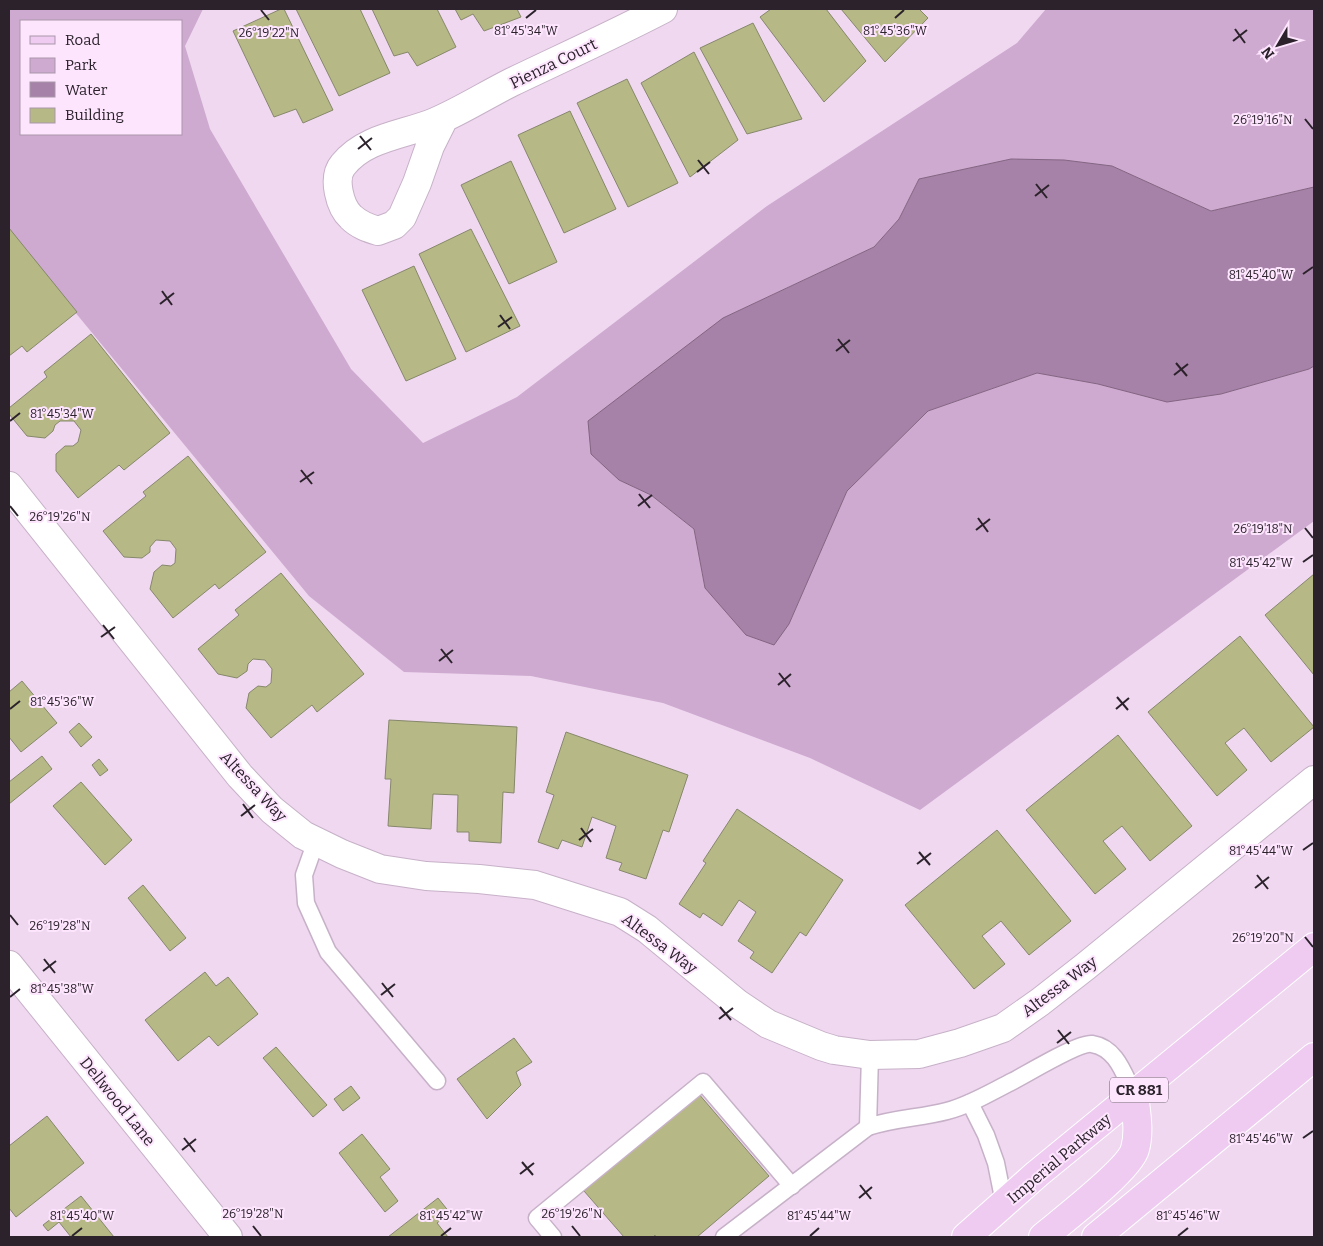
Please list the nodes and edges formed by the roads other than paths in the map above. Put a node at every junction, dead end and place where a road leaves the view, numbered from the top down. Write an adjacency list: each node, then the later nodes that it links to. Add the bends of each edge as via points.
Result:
1 (663, 9): 2 (street, Pienza Court)
2 (444, 118)
3 (9, 486): 5 (street, Altessa Way, via 240,776 272,810 303,835)
4 (1314, 780): 8 (street, Altessa Way, via 1086,966 1003,1028 919,1054)
5 (316, 841): 8 (street, Altessa Way, via 380,869 535,885 620,912 647,929 738,1004 768,1024 834,1050); 10 (lane, via 304,875 306,903 328,952)
6 (1314, 946): 11 (main road, Imperial Parkway / CR 881)
7 (9, 965): 16 (street, Dellwood Lane)
8 (870, 1055): 13 (lane)
9 (1314, 1057): 21 (main road)
10 (437, 1081)
11 (1134, 1094): 12 (lane, via 1109,1050 1091,1044 1072,1050); 15 (main road, Imperial Parkway / CR 881); 20 (main road, via 1138,1129 1135,1150 1124,1166)
12 (970, 1103): 13 (lane); 15 (lane, via 996,1163)
13 (868, 1127): 14 (lane)
14 (792, 1186): 17 (lane, via 703,1082 537,1218); 18 (lane)
15 (1004, 1203): 19 (main road, Imperial Parkway / CR 881)
16 (228, 1237)
17 (553, 1237)
18 (724, 1237)
19 (966, 1237)
20 (1043, 1237)
21 (1096, 1237)

